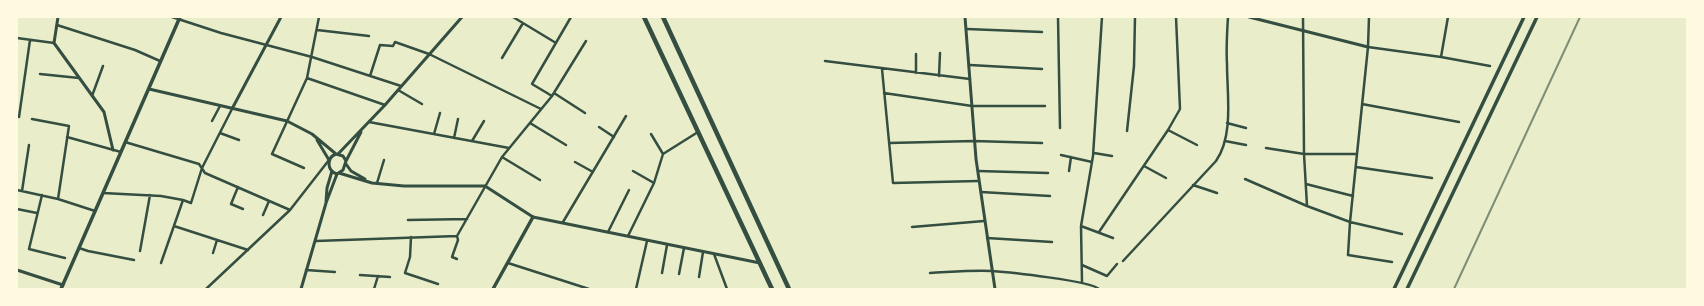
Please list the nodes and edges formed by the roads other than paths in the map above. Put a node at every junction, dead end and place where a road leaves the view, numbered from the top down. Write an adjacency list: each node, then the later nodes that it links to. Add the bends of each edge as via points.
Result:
1 (58, 17): 24 (street)
2 (172, 17): 22 (street)
3 (281, 17): 35 (street)
4 (319, 17): 26 (street)
5 (462, 17): 38 (street)
6 (513, 17): 23 (street)
7 (571, 17): 34 (street)
8 (644, 17): 90 (highway)
9 (663, 17): 234 (highway)
10 (966, 17): 25 (street)
11 (1058, 17): 86 (street)
12 (1102, 17): 114 (street)
13 (1135, 17): 91 (street, via 1134,66)
14 (1176, 17): 89 (street, via 1181,103)
15 (1228, 17): 84 (street)
16 (1249, 17): 28 (street)
17 (1303, 17): 28 (street)
18 (1369, 17): 36 (street)
19 (1448, 17): 41 (street)
20 (1524, 17): 237 (main road)
21 (1537, 17): 238 (main road)
22 (179, 18): 35 (street); 44 (main road)
23 (523, 23): 34 (street); 42 (street)
24 (57, 25): 33 (street); 44 (street, via 135,50)
25 (967, 29): 27 (street); 45 (street)
26 (317, 30): 29 (street); 40 (street)
27 (1042, 32)
28 (1303, 32): 36 (street); 117 (street)
29 (369, 36)
30 (17, 38): 31 (street)
31 (30, 40): 33 (street); 75 (street)
32 (586, 41): 60 (street)
33 (54, 43): 54 (street)
34 (556, 43): 63 (street, via 532,84)
35 (266, 45): 40 (street); 70 (street)
36 (1368, 47): 41 (street); 66 (street)
37 (940, 53): 53 (street)
38 (429, 54): 52 (street, via 396,42 393,46 380,45); 57 (street); 71 (street)
39 (916, 54): 50 (street)
40 (312, 57): 52 (street); 55 (street)
41 (1441, 57): 47 (street)
42 (502, 58)
43 (825, 61): 48 (street)
44 (160, 62): 58 (main road)
45 (970, 65): 49 (street); 56 (street)
46 (103, 66): 62 (street)
47 (1490, 66)
48 (882, 69): 50 (street); 61 (street)
49 (1042, 69)
50 (916, 73): 53 (street)
51 (40, 74): 54 (street)
52 (370, 76): 57 (street)
53 (939, 76): 56 (street)
54 (79, 78): 62 (street)
55 (307, 78): 67 (street); 79 (street)
56 (970, 79): 68 (street)
57 (401, 86): 59 (street)
58 (149, 89): 64 (street); 103 (main road)
59 (398, 90): 65 (street); 67 (street)
60 (554, 93): 63 (street); 73 (street)
61 (884, 93): 68 (street); 104 (street)
62 (92, 96): 112 (street, via 104,112)
63 (552, 96): 71 (street)
64 (221, 104): 70 (street); 78 (street)
65 (422, 104)
66 (1362, 104): 82 (street); 118 (street)
67 (385, 105): 81 (street)
68 (972, 106): 69 (street); 100 (street)
69 (1045, 106)
70 (233, 107): 79 (street); 92 (street)
71 (541, 109): 83 (street)
72 (440, 113): 94 (street)
73 (585, 113)
74 (626, 116): 96 (street)
75 (19, 117)
76 (32, 119): 97 (street, via 69,126)
77 (458, 119): 98 (street)
78 (212, 121)
79 (287, 121): 93 (street); 130 (street, via 272,154)
80 (484, 121): 101 (street)
81 (368, 122): 88 (street); 94 (street)
82 (1459, 122)
83 (530, 123): 107 (street); 110 (street)
84 (1227, 123): 87 (street); 102 (street)
85 (599, 127): 96 (street)
86 (1060, 128)
87 (1246, 128)
88 (363, 129): 115 (street); 127 (street)
89 (1168, 130): 108 (street); 128 (street)
90 (699, 131): 116 (street); 208 (highway)
91 (1127, 131)
92 (220, 134): 99 (street); 129 (street)
93 (312, 134): 115 (street); 123 (street)
94 (434, 134): 98 (street)
95 (651, 134): 116 (street)
96 (614, 136): 136 (street)
97 (67, 137): 112 (street); 161 (street)
98 (454, 138): 101 (street)
99 (239, 140)
100 (974, 140): 104 (street); 105 (street); 134 (street)
101 (472, 141): 110 (street)
102 (1224, 141): 109 (street); 148 (street, via 1220,156)
103 (125, 142): 113 (main road); 129 (street, via 199,164)
104 (889, 143): 143 (street, via 893,183)
105 (1042, 143)
106 (29, 145): 153 (street)
107 (566, 145)
108 (1197, 145)
109 (1246, 146)
110 (509, 148): 121 (street)
111 (1266, 148): 117 (street)
112 (113, 150): 113 (street)
113 (121, 152): 155 (main road)
114 (1094, 152): 120 (street); 126 (street)
115 (337, 154): 123 (street); 127 (street, via 343,156)
116 (663, 154): 146 (street)
117 (1304, 154): 118 (street); 147 (street)
118 (1357, 154): 131 (street)
119 (1061, 155): 122 (street)
120 (1112, 156)
121 (502, 157): 142 (street); 149 (street)
122 (1071, 157): 126 (street); 135 (street)
123 (329, 160): 132 (street); 168 (street)
124 (384, 160): 145 (street)
125 (576, 162): 136 (street)
126 (1092, 162): 180 (street)
127 (346, 163): 138 (street); 144 (street, via 357,176)
128 (1144, 166): 139 (street); 182 (street)
129 (202, 168): 150 (street, via 204,173); 162 (street, via 191,203)
130 (304, 168)
131 (1356, 168): 140 (street); 160 (street)
132 (332, 171): 138 (street); 164 (street)
133 (633, 171): 146 (street)
134 (977, 171): 137 (street); 143 (street)
135 (1069, 171)
136 (593, 172): 176 (street)
137 (1048, 173)
138 (338, 174): 144 (street); 164 (street)
139 (1166, 178)
140 (1432, 178)
141 (1245, 179): 165 (street)
142 (540, 180)
143 (978, 181): 154 (street)
144 (372, 183): 145 (street)
145 (377, 183): 149 (street, via 404,186)
146 (654, 183): 186 (street)
147 (1306, 184): 160 (street); 165 (street)
148 (1193, 185): 156 (street); 204 (street)
149 (485, 186): 172 (street); 173 (street)
150 (238, 187): 163 (street); 167 (street, via 231,204)
151 (17, 190): 153 (street)
152 (629, 190): 181 (street)
153 (22, 191): 157 (street)
154 (980, 192): 159 (street); 175 (street)
155 (103, 193): 158 (street); 169 (main road)
156 (1217, 193)
157 (42, 195): 161 (street); 170 (street)
158 (150, 195): 162 (street); 197 (street)
159 (1050, 196)
160 (1353, 196): 177 (street)
161 (58, 199): 169 (street)
162 (183, 200): 178 (street)
163 (269, 201): 168 (street); 171 (street)
164 (326, 203): 190 (street)
165 (1307, 206): 177 (street)
166 (17, 209): 170 (street)
167 (243, 209)
168 (290, 210): 196 (street)
169 (95, 211): 194 (main road)
170 (37, 213): 201 (street, via 29,248)
171 (263, 215)
172 (533, 217): 176 (street); 207 (main road)
173 (467, 219): 174 (street); 184 (street)
174 (408, 220)
175 (984, 220): 179 (street); 187 (street)
176 (563, 222): 181 (street)
177 (1350, 222): 183 (street); 205 (street, via 1348,255)
178 (174, 226): 189 (street); 206 (street)
179 (912, 226)
180 (1081, 226): 182 (street); 210 (street)
181 (608, 232): 186 (street)
182 (1099, 232): 188 (street)
183 (1402, 234)
184 (457, 236): 185 (street); 202 (street, via 452,257)
185 (411, 237): 190 (street); 224 (street, via 406,273)
186 (628, 237): 191 (street)
187 (987, 238): 192 (street); 213 (street)
188 (1114, 238)
189 (217, 240): 196 (street); 199 (street)
190 (316, 241): 212 (street)
191 (647, 241): 193 (street); 231 (street)
192 (1052, 242)
193 (667, 245): 195 (street); 215 (street)
194 (79, 248): 203 (street); 223 (main road)
195 (684, 248): 198 (street); 217 (street)
196 (248, 250): 226 (street)
197 (140, 251)
198 (703, 252): 200 (street); 221 (street)
199 (213, 253)
200 (714, 254): 208 (street); 232 (street)
201 (65, 258)
202 (456, 259)
203 (134, 260)
204 (1123, 260)
205 (1392, 262)
206 (161, 263)
207 (508, 263): 229 (main road); 230 (street)
208 (760, 263): 233 (highway)
209 (1117, 264): 210 (street, via 1107,276)
210 (1082, 266): 222 (street)
211 (17, 270): 223 (street)
212 (306, 270): 214 (street); 227 (street)
213 (991, 271): 216 (street); 222 (street); 235 (street)
214 (335, 272)
215 (662, 273)
216 (930, 273)
217 (679, 274)
218 (360, 275): 219 (street)
219 (378, 276): 220 (street); 228 (street)
220 (390, 277)
221 (699, 277)
222 (1082, 282): 236 (street, via 1097,286)
223 (63, 284): 225 (main road)
224 (438, 284)
225 (61, 289)
226 (206, 289)
227 (301, 289)
228 (374, 289)
229 (493, 289)
230 (589, 289)
231 (636, 289)
232 (728, 289)
233 (772, 289)
234 (789, 289)
235 (995, 289)
236 (1099, 289)
237 (1394, 289)
238 (1407, 289)

